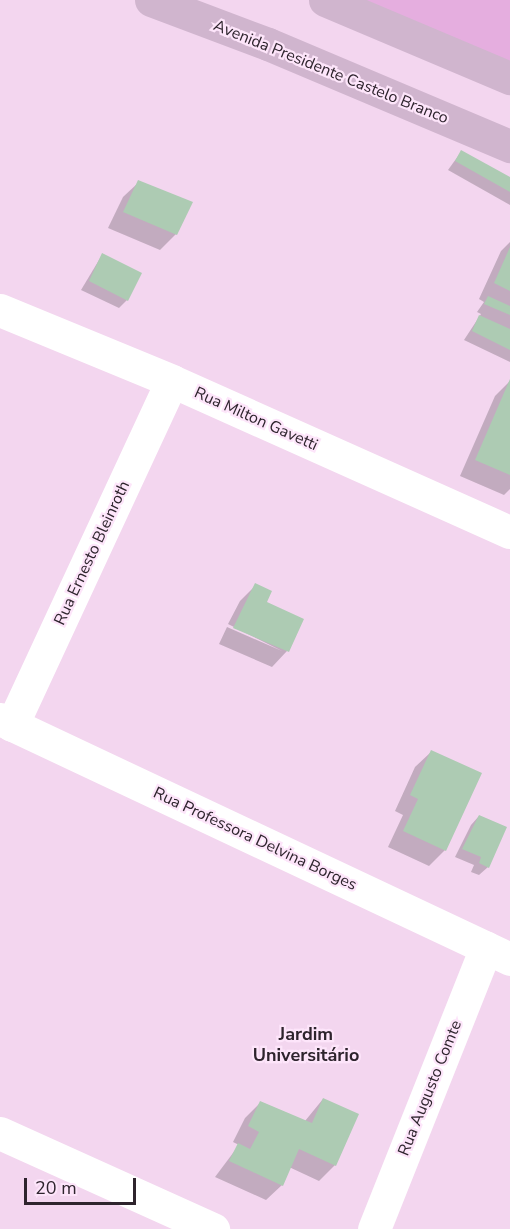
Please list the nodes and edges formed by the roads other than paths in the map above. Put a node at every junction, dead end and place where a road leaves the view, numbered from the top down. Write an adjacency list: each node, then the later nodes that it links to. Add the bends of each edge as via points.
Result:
1 (152, 0): 4 (main road, Avenida Presidente Castelo Branco, via 268,44)
2 (325, 0): 3 (main road)
3 (510, 78)
4 (510, 146)
5 (0, 310): 6 (street, Rua Milton Gavetti)
6 (172, 381): 7 (street, Rua Milton Gavetti); 8 (street, Rua Ernesto Bleinroth)
7 (510, 532)
8 (6, 722): 9 (street, Rua Professora Delvina Borges)
9 (498, 953): 12 (street, Rua Augusto Comte)
10 (0, 1132): 11 (street)
11 (213, 1229)
12 (374, 1229)

